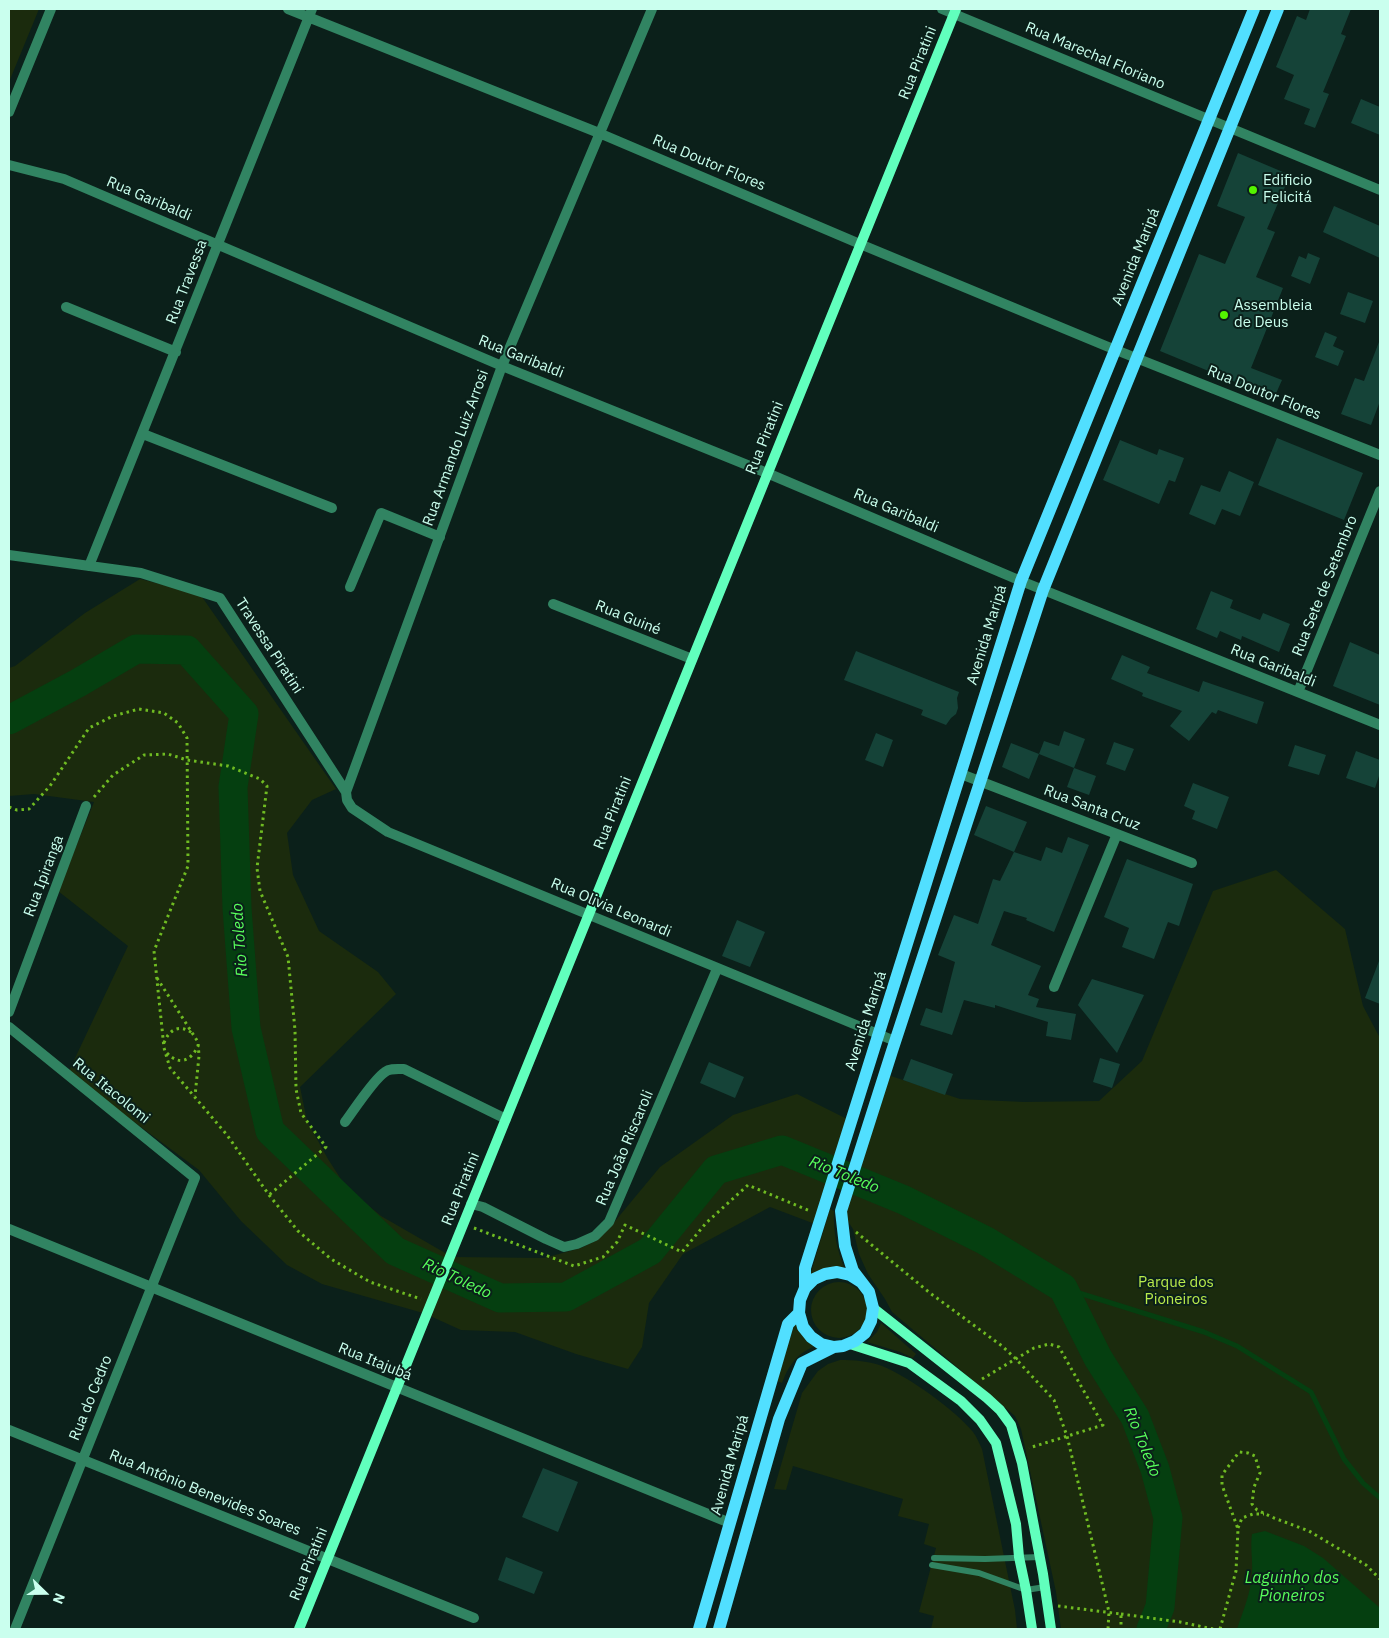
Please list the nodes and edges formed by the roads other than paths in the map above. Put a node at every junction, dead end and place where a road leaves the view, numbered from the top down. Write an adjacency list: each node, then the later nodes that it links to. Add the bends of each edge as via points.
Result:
1 (51, 9): 9 (street)
2 (288, 9): 8 (street, Rua Doutor Flores)
3 (652, 9): 12 (street, Rua Armando Luiz Arrosi)
4 (942, 9): 7 (street, Rua Marechal Floriano)
5 (1254, 9): 10 (main road, Avenida Maripá)
6 (1278, 9): 11 (main road)
7 (955, 11): 10 (street, Rua Marechal Floriano); 16 (street, Rua Piratini)
8 (310, 13): 12 (street, Rua Doutor Flores); 15 (street, Rua Travessa)
9 (9, 112)
10 (1209, 120): 11 (street, Rua Marechal Floriano); 18 (main road, Avenida Maripá)
11 (1229, 128): 14 (street); 20 (main road)
12 (599, 133): 16 (street, Rua Doutor Flores); 21 (street, Rua Armando Luiz Arrosi)
13 (9, 165): 15 (street, Rua Garibaldi, via 64,179)
14 (1380, 190)
15 (218, 244): 19 (street, Rua Travessa); 21 (street, Rua Garibaldi)
16 (860, 244): 18 (street, Rua Doutor Flores); 24 (street, Rua Piratini)
17 (66, 307): 19 (street)
18 (1115, 350): 20 (street, Rua Doutor Flores); 30 (main road, Avenida Maripá)
19 (176, 352): 22 (street, Rua Travessa)
20 (1137, 358): 23 (street, Rua Doutor Flores); 32 (main road)
21 (502, 366): 24 (street, Rua Garibaldi); 27 (street, Rua Armando Luiz Arrosi)
22 (143, 434): 26 (street); 29 (street, Rua Travessa)
23 (1380, 455)
24 (767, 473): 30 (street, Rua Garibaldi); 34 (street, Rua Piratini)
25 (1380, 491): 35 (street, Rua Sete de Setembro)
26 (332, 508)
27 (440, 537): 31 (street, via 381,513); 39 (street, Rua Armando Luiz Arrosi)
28 (9, 555): 29 (street, Travessa Piratini)
29 (89, 566): 39 (street, Travessa Piratini, via 141,573 220,598)
30 (1021, 581): 32 (street, Rua Garibaldi); 37 (main road, Avenida Maripá)
31 (350, 586)
32 (1043, 590): 35 (street, Rua Garibaldi); 38 (main road)
33 (553, 604): 34 (street, Rua Guiné)
34 (692, 659): 43 (street, Rua Piratini)
35 (1298, 692): 36 (street, Rua Garibaldi)
36 (1380, 725)
37 (960, 774): 38 (street, Rua Santa Cruz); 48 (main road, Avenida Maripá)
38 (980, 781): 41 (street, Rua Santa Cruz); 49 (main road)
39 (346, 792): 43 (street, Rua Olivia Leonardi, via 346,800 352,808 388,832)
40 (86, 806): 46 (street, Rua Ipiranga)
41 (1117, 834): 42 (street, Rua Santa Cruz); 45 (street)
42 (1192, 863)
43 (588, 915): 44 (street, Rua Olivia Leonardi); 50 (street, Rua Piratini)
44 (717, 969): 48 (street, Rua Olivia Leonardi); 53 (street, Rua João Riscaroli, via 609,1222 595,1236 564,1247)
45 (1054, 987)
46 (9, 1012)
47 (9, 1027): 52 (street, Rua Itacolomi)
48 (879, 1035): 49 (street, Rua Olivia Leonardi); 57 (main road, Avenida Maripá, via 805,1268)
49 (896, 1041): 55 (main road, via 842,1211 846,1246 853,1271)
50 (506, 1119): 51 (street, via 404,1069 395,1068 378,1079); 53 (street, Rua Piratini)
51 (345, 1122)
52 (195, 1178): 56 (street, Rua do Cedro)
53 (471, 1204): 62 (street, Rua Piratini)
54 (9, 1229): 56 (street, Rua Itajubá)
55 (861, 1282): 57 (main road, via 837,1272 814,1279); 58 (main road)
56 (152, 1288): 62 (street, Rua Itajubá); 64 (street, Rua do Cedro)
57 (805, 1288): 59 (main road)
58 (873, 1308): 60 (main road, via 865,1333); 67 (street, via 971,1385 1000,1410 1011,1425)
59 (799, 1313): 61 (main road, via 803,1327 811,1337); 65 (main road, Avenida Maripá, via 788,1324)
60 (850, 1344): 61 (main road); 66 (street, via 909,1363 961,1400 980,1420 996,1443 1016,1524)
61 (834, 1347): 77 (main road, via 802,1362 779,1419)
62 (397, 1387): 65 (street, Rua Itajubá); 68 (street, Rua Piratini)
63 (9, 1430): 64 (street, Rua Antônio Benevides Soares)
64 (83, 1460): 68 (street, Rua Antônio Benevides Soares); 74 (street, Rua do Cedro)
65 (730, 1523): 76 (main road, Avenida Maripá)
66 (1019, 1557): 67 (lane); 69 (lane); 72 (street)
67 (1040, 1557): 71 (street)
68 (328, 1558): 73 (street, Rua Antônio Benevides Soares); 75 (street, Rua Piratini)
69 (934, 1558)
70 (932, 1565): 72 (lane, via 979,1573)
71 (1045, 1587): 72 (lane); 79 (street)
72 (1026, 1590): 78 (street)
73 (474, 1618)
74 (14, 1628)
75 (299, 1629)
76 (699, 1629)
77 (719, 1629)
78 (1032, 1629)
79 (1051, 1629)

